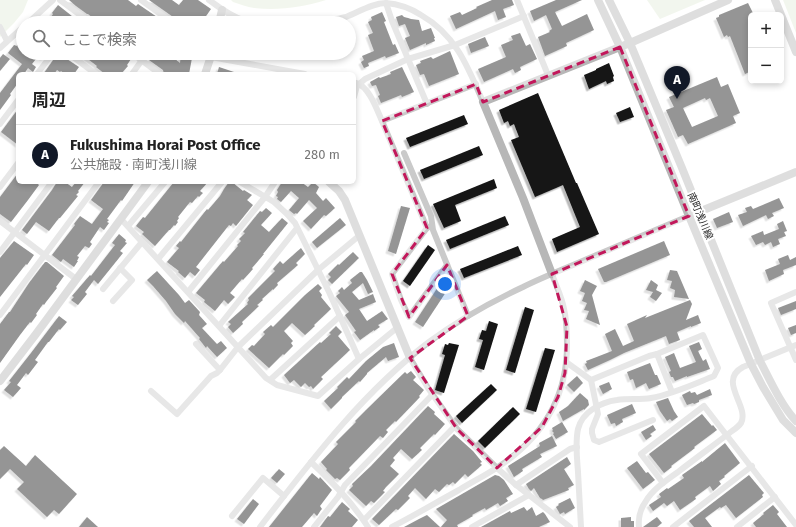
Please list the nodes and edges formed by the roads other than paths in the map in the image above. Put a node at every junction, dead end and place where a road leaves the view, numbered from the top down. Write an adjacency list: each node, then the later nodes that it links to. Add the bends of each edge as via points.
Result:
1 (53, 0): 12 (street)
2 (60, 0): 13 (street)
3 (141, 0): 14 (street)
4 (209, 0): 11 (street)
5 (517, 0): 18 (street)
6 (598, 0): 24 (street, 南町浅川線)
7 (609, 0): 22 (street, 南町浅川線)
8 (728, 0): 22 (street)
9 (775, 0): 26 (street)
10 (386, 3): 17 (street); 23 (street, via 401,5 425,17 442,29); 27 (street)
11 (222, 10): 15 (street); 16 (street)
12 (36, 16)
13 (82, 16)
14 (163, 16)
15 (221, 16)
16 (232, 16)
17 (348, 16)
18 (524, 16): 23 (street); 41 (street)
19 (0, 26): 21 (street)
20 (16, 33): 21 (street)
21 (7, 41): 25 (street)
22 (630, 43): 24 (street); 62 (street, 南町浅川線)
23 (455, 45): 27 (street); 43 (street)
24 (620, 47): 41 (street); 63 (street, 南町浅川線)
25 (0, 48)
26 (796, 52)
27 (408, 59): 42 (street); 46 (street)
28 (48, 60): 34 (street)
29 (77, 60): 33 (street)
30 (142, 60): 37 (street); 38 (street)
31 (209, 60): 39 (street)
32 (236, 60): 40 (street)
33 (88, 68): 35 (street); 36 (street)
34 (39, 72)
35 (85, 72)
36 (93, 72)
37 (133, 72)
38 (157, 72)
39 (206, 72)
40 (295, 72)
41 (548, 75): 44 (street)
42 (357, 84): 47 (street, via 369,94)
43 (476, 84): 44 (street); 46 (street)
44 (483, 102): 78 (street)
45 (16, 103): 48 (street)
46 (427, 104): 47 (street)
47 (382, 121): 67 (street)
48 (0, 124)
49 (404, 153): 67 (street, via 431,216)
50 (16, 166): 60 (street)
51 (796, 172): 62 (street)
52 (51, 184): 69 (street)
53 (98, 184): 73 (street)
54 (147, 184): 64 (street)
55 (163, 184): 66 (street)
56 (220, 184): 74 (street)
57 (243, 184): 61 (street)
58 (274, 184): 61 (street)
59 (331, 184): 70 (street, via 345,200)
60 (0, 188)
61 (265, 197): 68 (street, via 287,214); 81 (street)
62 (701, 212): 63 (street); 95 (street, 南町浅川線)
63 (689, 216): 78 (street); 98 (street, 南町浅川線)
64 (121, 219): 66 (street); 79 (street)
65 (0, 221): 69 (street)
66 (128, 226): 71 (street)
67 (429, 227): 75 (street, via 433,230); 75 (street, via 392,274 409,317)
68 (297, 228): 77 (street); 87 (street)
69 (15, 232): 72 (street); 73 (street)
70 (360, 234): 77 (street); 88 (street)
71 (142, 242): 74 (street); 76 (street)
72 (0, 252)
73 (45, 255): 79 (street); 84 (street)
74 (158, 260): 81 (street)
75 (447, 265): 86 (street)
76 (120, 268): 80 (street); 83 (street, via 132,280)
77 (318, 270): 85 (street); 91 (street)
78 (552, 274): 86 (street); 97 (street, via 564,308 567,327)
79 (76, 279): 102 (street)
80 (103, 289)
81 (188, 292): 87 (street)
82 (796, 292): 90 (street, via 771,302)
83 (113, 301)
84 (0, 315)
85 (340, 316): 94 (street); 100 (street)
86 (468, 316): 93 (street)
87 (219, 326): 91 (street)
88 (398, 327): 93 (street); 94 (street)
89 (196, 344): 99 (street)
90 (793, 346): 95 (street); 96 (street)
91 (238, 347): 99 (street); 100 (street)
92 (657, 354): 101 (street); 104 (street); 104 (street, via 703,335 718,368 714,376)
93 (410, 358): 105 (street); 113 (street, via 362,403)
94 (359, 359): 100 (street, via 318,396 277,385)
95 (760, 360): 98 (street); 108 (street, 南町浅川線, via 772,385)
96 (796, 360)
97 (566, 362): 101 (street); 115 (street, via 565,373 552,412 542,427 518,452)
98 (751, 364): 110 (street, 南町浅川線, via 783,420); 111 (street, via 736,371 733,376 742,419)
99 (220, 370): 103 (street, via 211,376 176,414)
100 (270, 380)
101 (591, 380): 106 (street)
102 (0, 381)
103 (150, 391)
104 (672, 392): 106 (street, via 651,398 606,402)
105 (432, 395): 109 (street); 118 (street, via 345,485)
106 (597, 407): 107 (street, via 597,416 591,431 594,440 599,442); 112 (street, via 580,422)
107 (653, 420)
108 (796, 421)
109 (455, 426): 115 (street); 123 (street)
110 (796, 434)
111 (727, 435): 114 (street); 116 (street); 116 (street, via 704,406 641,454)
112 (577, 447): 117 (street, via 570,449); 131 (street)
113 (311, 462): 118 (street); 120 (street)
114 (752, 466): 121 (street); 133 (street)
115 (496, 468): 117 (street); 129 (street)
116 (663, 483): 132 (street, via 646,500)
117 (516, 485): 119 (street)
118 (342, 492): 123 (street); 127 (street)
119 (529, 495): 125 (street); 130 (street)
120 (284, 496): 122 (street, via 263,478); 126 (street)
121 (775, 498): 124 (street); 134 (street)
122 (232, 516)
123 (364, 520): 128 (street)
124 (796, 524)
125 (565, 526)
126 (260, 527)
127 (314, 527)
128 (368, 527)
129 (392, 527)
130 (472, 527)
131 (581, 527)
132 (639, 527)
133 (673, 527)
134 (737, 527)

